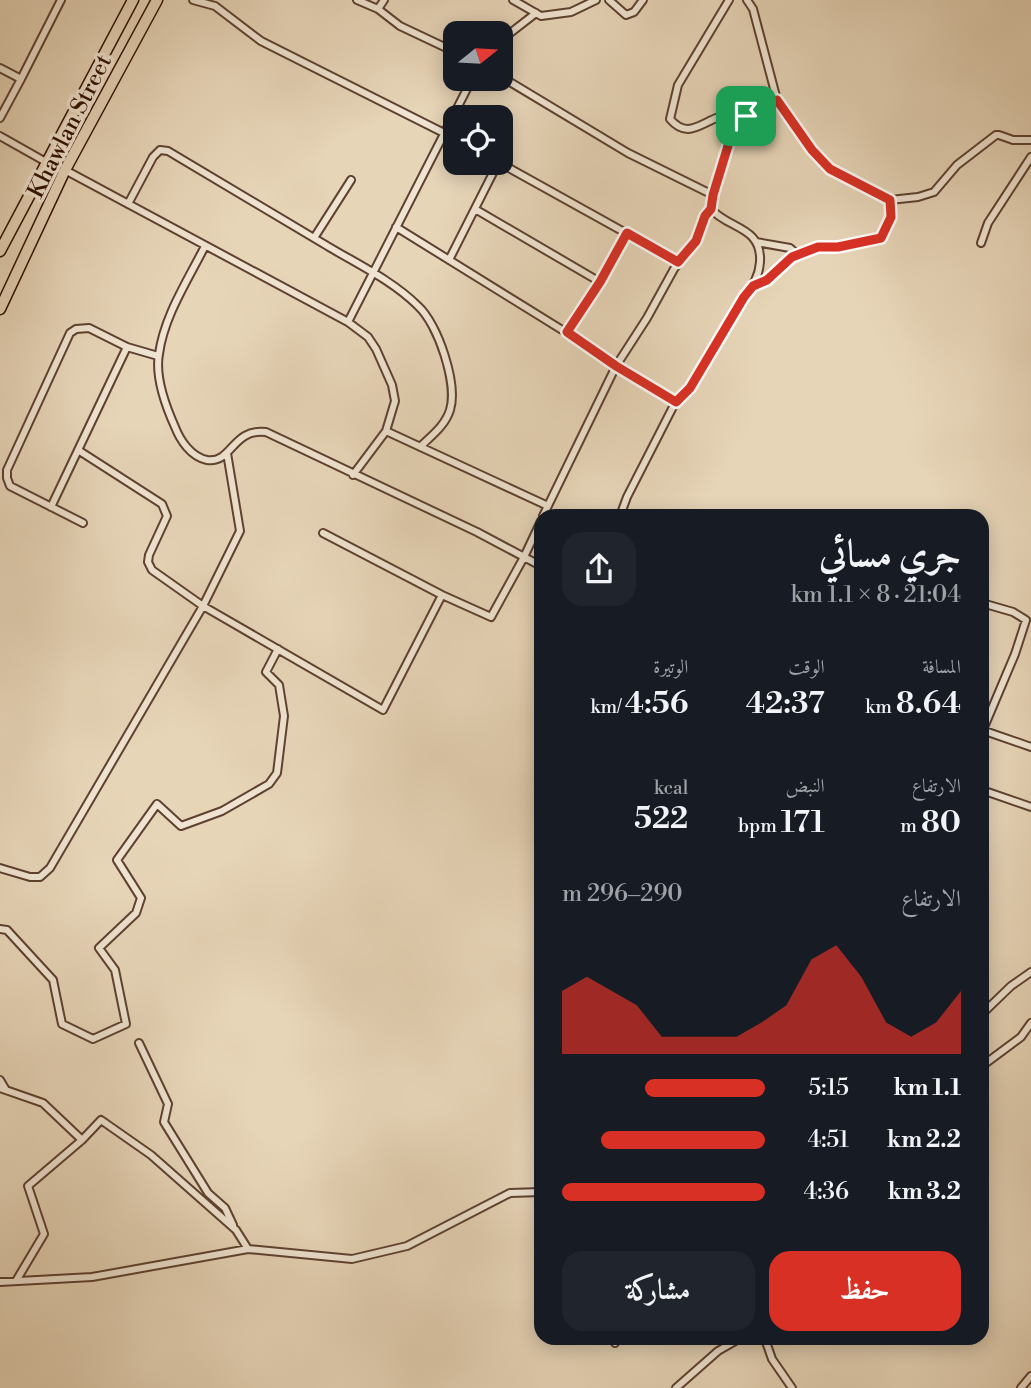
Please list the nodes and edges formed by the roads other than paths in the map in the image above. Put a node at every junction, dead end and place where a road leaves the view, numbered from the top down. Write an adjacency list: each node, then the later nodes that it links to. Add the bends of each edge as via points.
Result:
1 (61, 0): 18 (street)
2 (133, 0): 28 (main road, Khawlan Street)
3 (157, 0): 29 (main road, Khawlan Street)
4 (192, 0): 23 (street, via 215,6 261,41)
5 (358, 0): 13 (street)
6 (384, 0): 13 (street)
7 (514, 0): 14 (street)
8 (596, 0): 14 (street, via 556,16)
9 (609, 0): 10 (street, via 626,15)
10 (643, 0)
11 (729, 0): 21 (street, via 678,85 670,118 685,129 724,116)
12 (747, 0): 20 (street)
13 (378, 9): 16 (street, via 400,26)
14 (536, 13): 15 (street)
15 (513, 31)
16 (443, 46)
17 (0, 68): 18 (street)
18 (21, 79): 22 (street)
19 (513, 84): 33 (street, via 628,153)
20 (777, 100): 21 (street); 34 (street, via 830,169)
21 (746, 116): 33 (street, via 731,136)
22 (0, 118)
23 (443, 132)
24 (443, 135): 38 (street)
25 (0, 136): 28 (street)
26 (1031, 140): 34 (street, via 996,135 957,165 934,192)
27 (1031, 157): 42 (street, via 992,216)
28 (46, 162): 44 (main road, Khawlan Street)
29 (65, 170): 35 (street); 51 (main road, Khawlan Street)
30 (513, 171): 39 (street)
31 (493, 175): 36 (street)
32 (351, 180): 40 (street)
33 (713, 195): 37 (street)
34 (890, 200): 45 (street, via 891,217 881,238 818,247)
35 (128, 204): 40 (street, via 153,157 160,150 168,151); 43 (street)
36 (475, 209): 46 (street); 49 (street)
37 (711, 209): 41 (street); 47 (street, via 696,241)
38 (396, 227): 46 (street); 48 (street)
39 (627, 233): 47 (street); 49 (street)
40 (314, 238): 48 (street)
41 (756, 242): 45 (street, via 790,248); 50 (street, via 759,267)
42 (981, 243)
43 (205, 246): 52 (street); 55 (street, via 169,318)
44 (0, 251)
45 (798, 255): 50 (street)
46 (449, 260): 53 (street)
47 (678, 262): 56 (street)
48 (373, 273): 52 (street); 59 (street, via 418,305 435,331 448,368 451,408 445,423)
49 (600, 282): 53 (street)
50 (753, 286): 57 (street, via 690,388)
51 (0, 309)
52 (348, 322): 58 (street, via 368,337 392,385 395,401)
53 (567, 332): 56 (street)
54 (127, 347): 55 (street); 60 (street); 64 (street, via 89,328 70,333 7,470 10,486)
55 (158, 356): 61 (street, via 164,403 181,443 203,459 215,460)
56 (616, 366): 57 (street); 63 (street)
57 (676, 402): 66 (street)
58 (386, 431): 59 (street); 62 (street)
59 (420, 447): 63 (street)
60 (78, 450): 64 (street); 74 (street, via 162,503 167,516 148,562 152,570)
61 (227, 453): 62 (street, via 245,434 266,432); 74 (street, via 240,531)
62 (353, 475): 70 (street)
63 (548, 506): 65 (street)
64 (51, 507): 67 (street)
65 (546, 509)
66 (623, 509)
67 (83, 523)
68 (323, 533): 72 (street)
69 (534, 536): 70 (street)
70 (524, 557): 71 (street); 72 (street, via 491,617)
71 (534, 562)
72 (442, 595): 75 (street, via 383,710)
73 (989, 605): 76 (street, via 1026,620)
74 (203, 606): 75 (street); 81 (street, via 50,868 40,877)
75 (278, 649): 82 (street, via 266,672 279,685 284,716 277,773 269,784 222,811 181,826 156,804 117,860 141,898 136,913 99,948 115,970 126,1024 93,1039 62,1024 53,980 7,930)
76 (989, 715)
77 (989, 733): 78 (street)
78 (1031, 747)
79 (989, 792): 80 (street)
80 (1031, 807)
81 (0, 868)
82 (0, 929)
83 (1031, 972): 84 (street)
84 (989, 1007)
85 (1031, 1023): 87 (street, via 1021,1037)
86 (139, 1043): 92 (street, via 168,1104 164,1122)
87 (989, 1061)
88 (0, 1080): 89 (street)
89 (3, 1089): 90 (street, via 43,1103)
90 (82, 1140): 92 (street, via 101,1120 150,1155); 94 (street, via 28,1186 44,1234)
91 (534, 1192): 93 (street, via 510,1193 407,1246 352,1259)
92 (236, 1230): 93 (street)
93 (248, 1249): 94 (street, via 92,1277)
94 (16, 1281): 95 (street)
95 (0, 1282)
96 (728, 1345): 99 (street)
97 (767, 1345): 100 (street)
98 (1031, 1376): 101 (street)
99 (678, 1387)
100 (792, 1388)
101 (1021, 1388)

